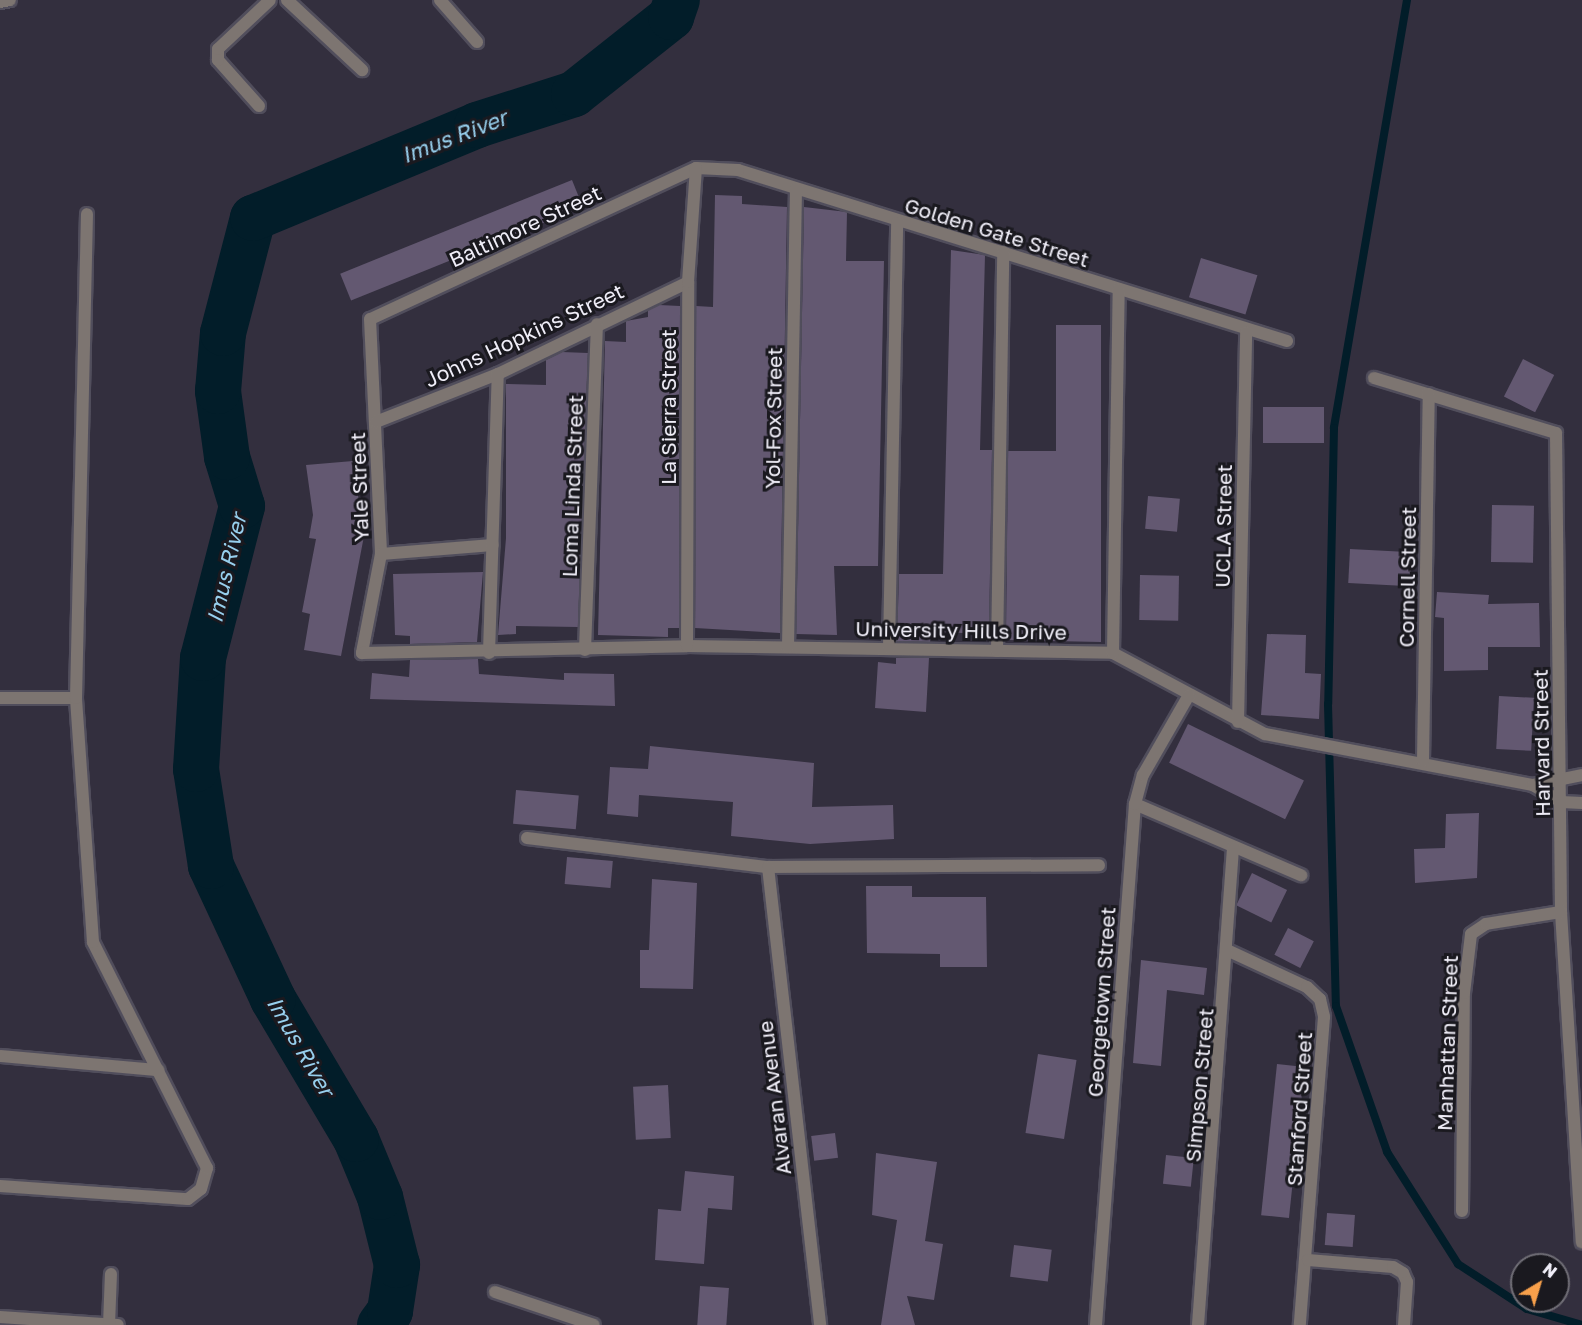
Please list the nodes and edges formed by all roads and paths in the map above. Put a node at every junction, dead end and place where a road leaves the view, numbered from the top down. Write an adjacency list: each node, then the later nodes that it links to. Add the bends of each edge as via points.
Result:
1 (10, 0): 5 (street)
2 (270, 0): 8 (street, via 225,41 218,60)
3 (287, 0): 7 (street)
4 (440, 0): 6 (street)
5 (0, 2)
6 (477, 42)
7 (362, 70)
8 (259, 106)
9 (696, 168): 10 (street, Golden Gate Street, via 738,170); 14 (street, La Sierra Street); 16 (street, Baltimore Street)
10 (796, 189): 12 (street, Golden Gate Street); 27 (street, Yol-Fox Street)
11 (87, 213): 36 (street)
12 (897, 223): 13 (street, Golden Gate Street); 28 (street)
13 (1004, 252): 15 (street, Golden Gate Street); 30 (street)
14 (688, 282): 17 (street, Johns Hopkins Street); 26 (street, La Sierra Street)
15 (1119, 289): 18 (street, Golden Gate Street); 31 (street)
16 (370, 319): 23 (street, Yale Street)
17 (597, 324): 20 (street, Johns Hopkins Street); 29 (street, Loma Linda Street)
18 (1246, 332): 19 (street, Golden Gate Street); 37 (street, UCLA Street)
19 (1287, 341)
20 (498, 374): 23 (street, Johns Hopkins Street); 24 (street)
21 (1374, 378): 22 (street, Harvard Street)
22 (1429, 394): 38 (street, Cornell Street); 40 (street, Harvard Street, via 1556,433)
23 (376, 422): 25 (street, Yale Street)
24 (493, 545): 25 (street); 33 (street)
25 (381, 554): 32 (street, Yale Street)
26 (687, 646): 27 (street, University Hills Drive); 29 (street, University Hills Drive)
27 (788, 647): 28 (street, University Hills Drive)
28 (889, 648): 30 (street, University Hills Drive)
29 (585, 650): 33 (street, University Hills Drive)
30 (997, 651): 31 (street, University Hills Drive)
31 (1113, 652): 34 (street, University Hills Drive)
32 (362, 653): 33 (street, University Hills Drive)
33 (489, 653)
34 (1189, 695): 37 (street, University Hills Drive); 44 (street, Georgetown Street, via 1143,775)
35 (0, 698): 36 (street)
36 (76, 698): 53 (street, via 93,942)
37 (1238, 722): 38 (street, University Hills Drive, via 1301,743)
38 (1423, 761): 41 (street, University Hills Drive)
39 (1582, 775): 40 (street, University Hills Drive)
40 (1562, 777): 41 (street, University Hills Drive); 42 (street, Harvard Street)
41 (1533, 785): 42 (street, University Hills Drive)
42 (1562, 802): 43 (street, University Hills Drive); 50 (street, Harvard Street)
43 (1582, 803)
44 (1135, 804): 46 (street); 64 (street, Georgetown Street)
45 (526, 838): 48 (street)
46 (1233, 847): 49 (street); 51 (street, Simpson Street)
47 (1098, 866): 48 (street)
48 (768, 867): 63 (street, Alvaran Avenue)
49 (1301, 875)
50 (1561, 912): 55 (street, Manhattan Street, via 1486,924 1471,934 1464,993); 56 (street, Harvard Street)
51 (1229, 951): 57 (street, Stanford Street, via 1307,987 1320,999 1324,1017); 65 (street, Simpson Street)
52 (0, 1056): 53 (street)
53 (158, 1070): 54 (street, via 207,1168 201,1189 188,1198)
54 (0, 1186)
55 (1462, 1211)
56 (1582, 1242)
57 (1308, 1260): 66 (street, Stanford Street); 67 (street, via 1393,1267 1403,1273 1407,1282)
58 (111, 1274): 61 (street)
59 (495, 1292): 62 (street)
60 (0, 1317): 61 (street)
61 (112, 1324)
62 (594, 1325)
63 (820, 1325)
64 (1095, 1325)
65 (1198, 1325)
66 (1300, 1325)
67 (1404, 1325)

